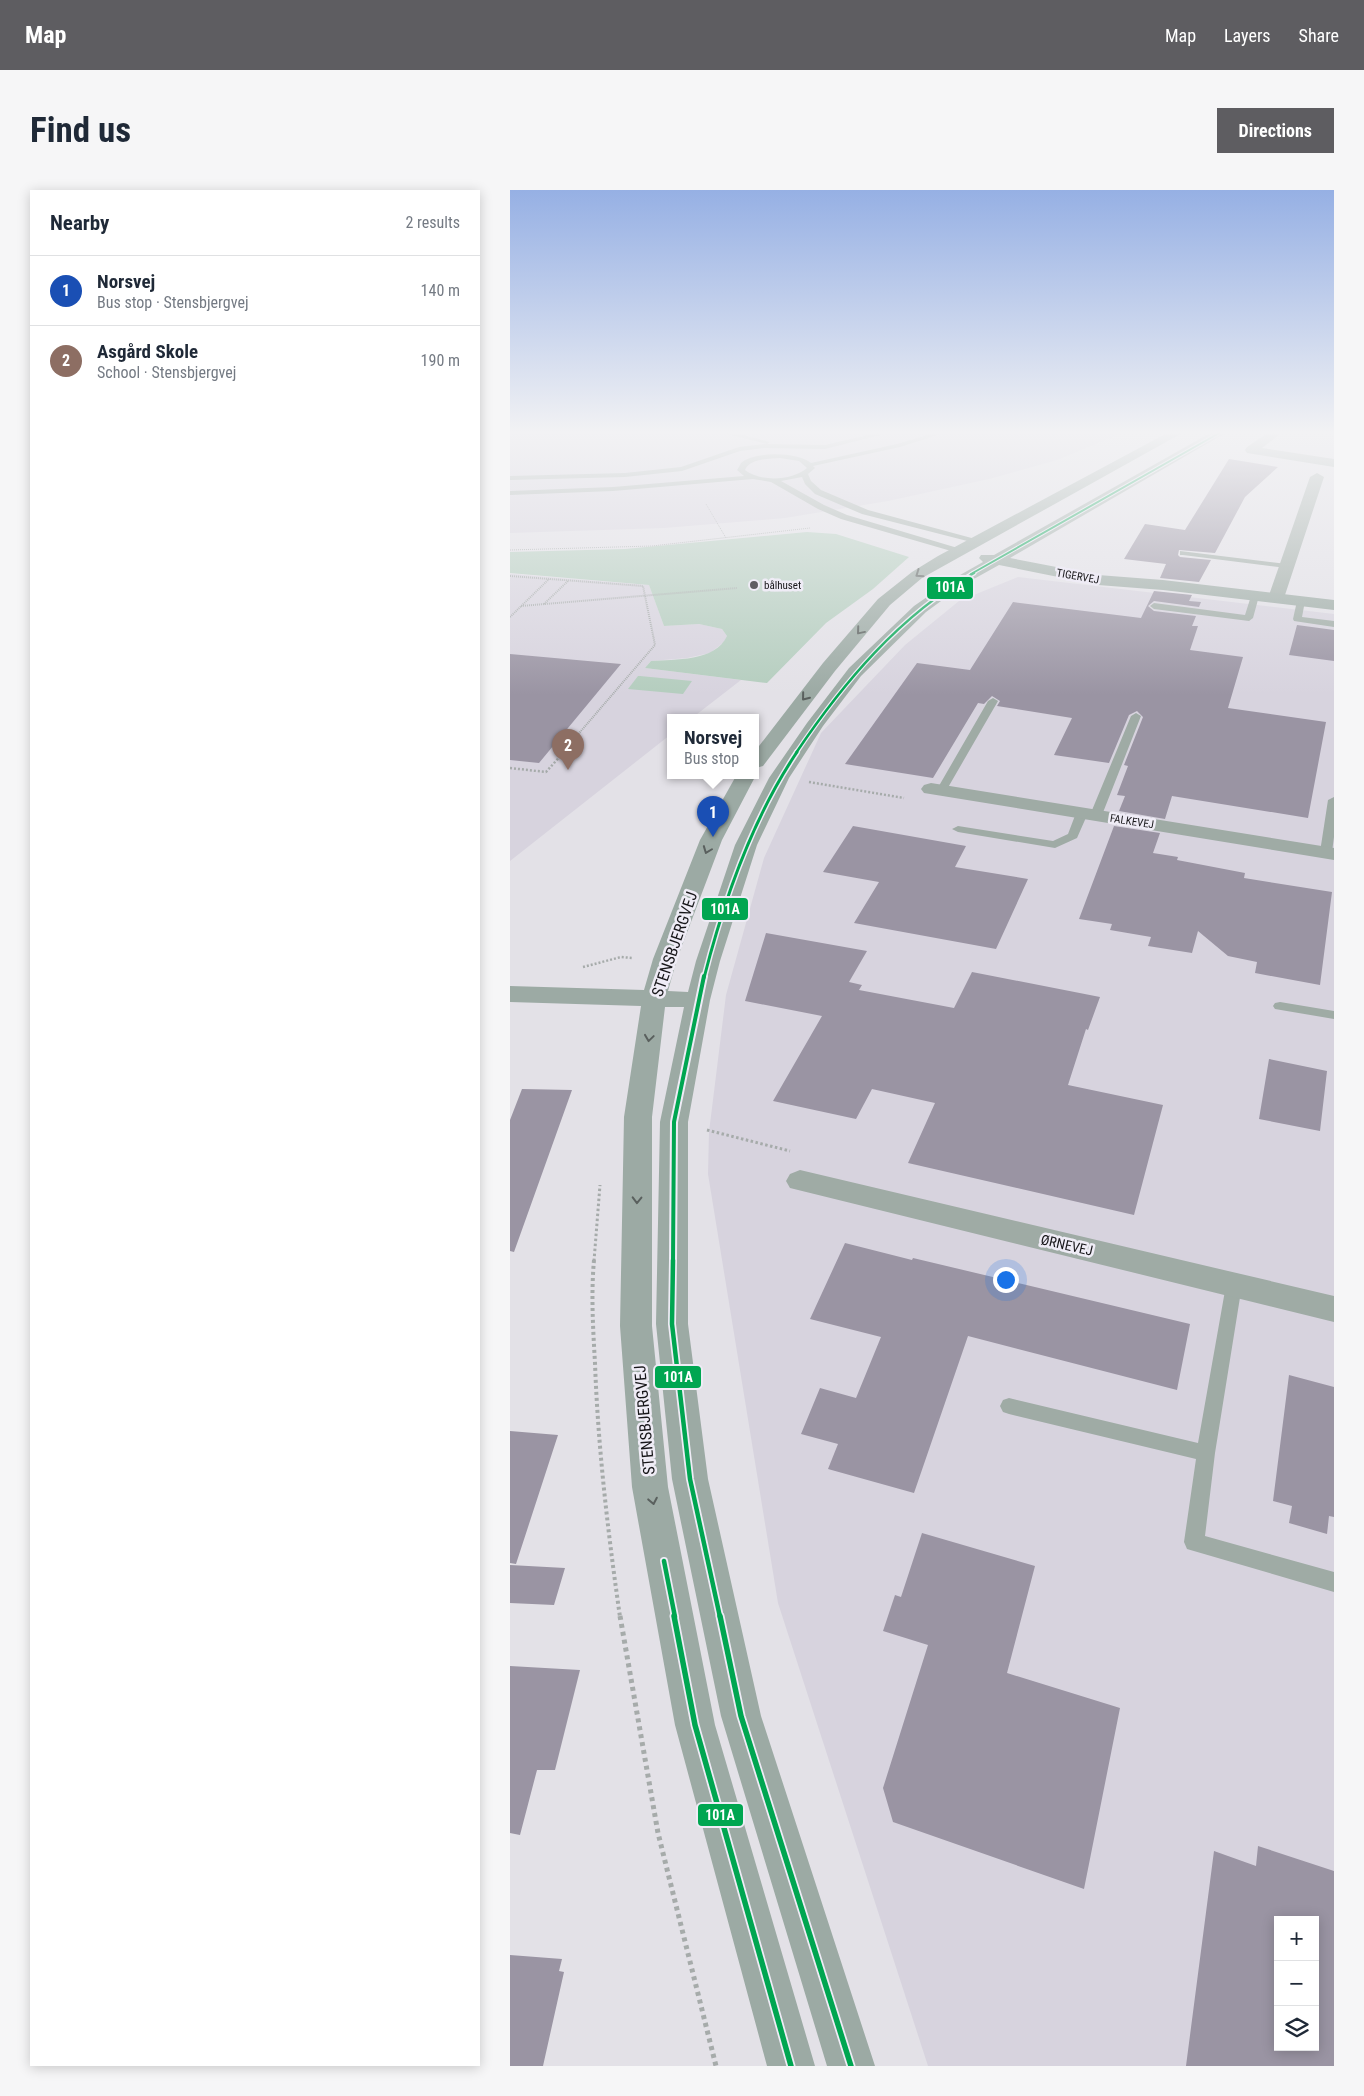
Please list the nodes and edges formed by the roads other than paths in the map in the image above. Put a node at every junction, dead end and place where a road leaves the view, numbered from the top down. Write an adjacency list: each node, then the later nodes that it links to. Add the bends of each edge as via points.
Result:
1 (854, 520): 7 (lane)
2 (886, 520): 7 (lane)
3 (1023, 520): 7 (street)
4 (1045, 520): 9 (street)
5 (1065, 520): 8 (street)
6 (1303, 520): 11 (street)
7 (970, 550): 9 (street); 19 (street, via 901,610); 22 (street, one-way to 22, via 917,575 884,602 829,667)
8 (1011, 550): 9 (street); 12 (street, TIGERVEJ)
9 (994, 553): 12 (street, TIGERVEJ, via 1098,580); 19 (street, via 920,609)
10 (1183, 553): 11 (lane)
11 (1287, 566): 14 (street)
12 (1163, 585): 13 (street, TIGERVEJ)
13 (1255, 596): 14 (street, TIGERVEJ); 17 (lane, via 1249,618)
14 (1276, 598): 15 (street, TIGERVEJ)
15 (1302, 601): 16 (street, TIGERVEJ); 18 (lane, via 1297,619)
16 (1334, 605)
17 (1154, 606)
18 (1334, 624)
19 (885, 642): 22 (street)
20 (993, 701): 24 (lane)
21 (1136, 716): 26 (lane)
22 (767, 770): 31 (street)
23 (744, 779): 30 (street, STENSBJERGVEJ, one-way to 30, via 711,840 665,959)
24 (936, 790): 26 (street, FALKEVEJ)
25 (1334, 800): 28 (lane)
26 (1089, 814): 27 (lane, via 1073,836 1055,845); 28 (street, FALKEVEJ)
27 (958, 829)
28 (1330, 853)
29 (510, 994): 30 (street)
30 (654, 998): 31 (street); 40 (street, STENSBJERGVEJ, one-way to 40, via 638,1117 636,1326 650,1487 695,1725)
31 (698, 1000): 41 (street, via 674,1122 672,1324 690,1479 741,1716)
32 (1280, 1006): 33 (lane)
33 (1334, 1015)
34 (800, 1181): 35 (street, ØRNEVEJ)
35 (1234, 1285): 36 (street, ØRNEVEJ); 38 (lane)
36 (1334, 1309)
37 (1009, 1406): 38 (lane)
38 (1206, 1453): 39 (lane, via 1194,1542)
39 (1334, 1582)
40 (791, 2066)
41 (851, 2066)

